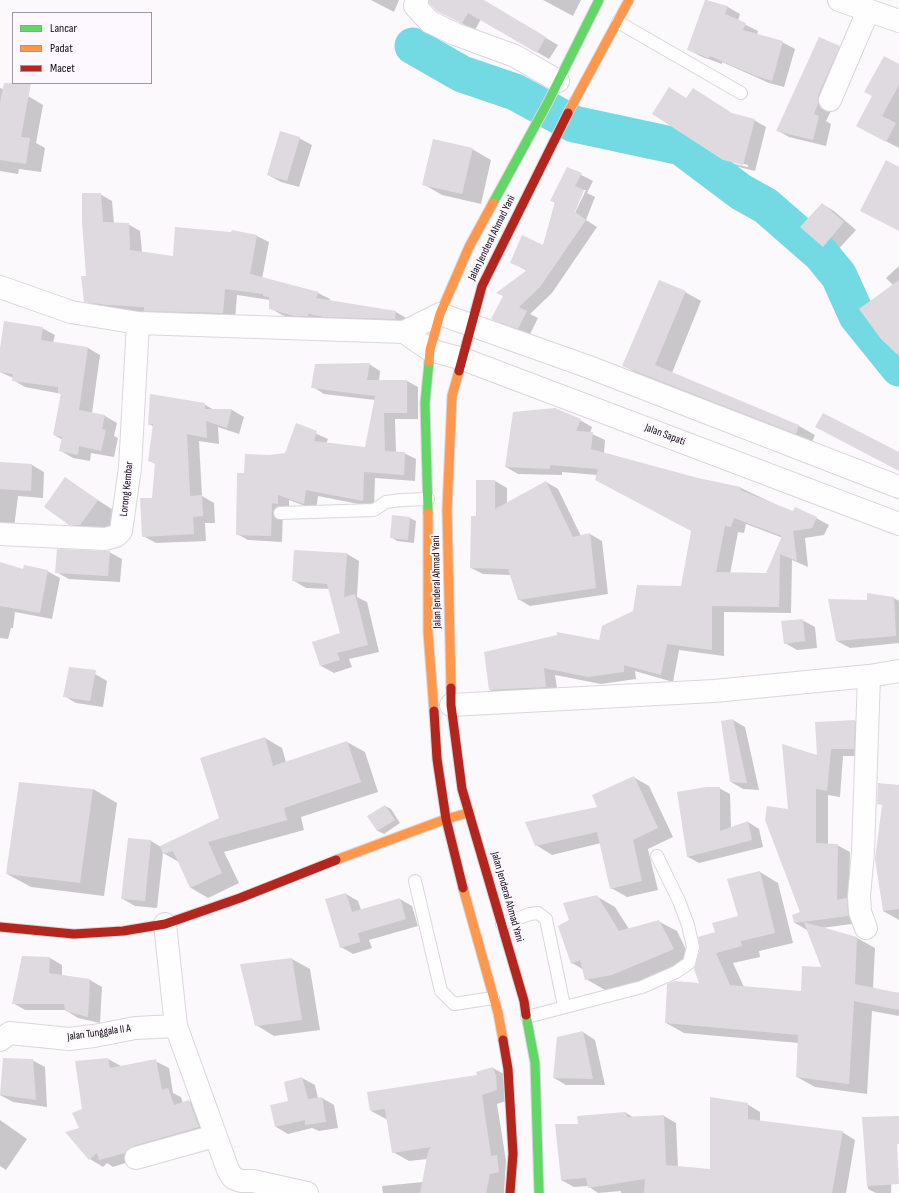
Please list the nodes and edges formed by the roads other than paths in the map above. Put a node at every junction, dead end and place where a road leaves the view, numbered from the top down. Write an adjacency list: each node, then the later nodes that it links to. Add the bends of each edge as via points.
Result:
1 (417, 0): 8 (street, via 415,6 430,22 515,56)
2 (599, 0): 8 (main road, Jalan Jenderal Ahmad Yani)
3 (629, 0): 7 (main road, Jalan Jenderal Ahmad Yani)
4 (839, 0): 5 (street)
5 (868, 11): 6 (street); 10 (street)
6 (899, 21)
7 (618, 22): 9 (lane); 14 (main road, Jalan Jenderal Ahmad Yani, via 557,134 482,286)
8 (558, 81): 12 (main road, Jalan Jenderal Ahmad Yani, via 469,247)
9 (741, 93)
10 (830, 100)
11 (0, 287): 13 (street, via 71,312)
12 (440, 314): 14 (street); 15 (street); 16 (main road, Jalan Jenderal Ahmad Yani)
13 (138, 323): 15 (street); 22 (street, Lorong Kembar, via 130,468 121,531 116,536 106,539)
14 (472, 324): 17 (main road, Jalan Jenderal Ahmad Yani); 18 (street)
15 (404, 332): 16 (street, Jalan Sapati)
16 (430, 350): 17 (street, Jalan Sapati); 19 (main road, Jalan Jenderal Ahmad Yani, via 425,403)
17 (463, 359): 21 (street, Jalan Sapati); 25 (main road, Jalan Jenderal Ahmad Yani, via 452,396 449,433 447,510)
18 (899, 487)
19 (428, 499): 20 (lane, via 386,502 374,510); 27 (main road, Jalan Jenderal Ahmad Yani, via 428,632 437,759)
20 (280, 513)
21 (899, 524)
22 (0, 534)
23 (899, 671): 24 (street)
24 (869, 676): 25 (street, via 714,691); 33 (street, via 859,896 860,912)
25 (451, 705): 26 (main road, Jalan Jenderal Ahmad Yani, via 462,789)
26 (468, 813): 27 (main road); 31 (main road, Jalan Jenderal Ahmad Yani, via 481,848)
27 (446, 819): 30 (main road); 34 (main road, Jalan Jenderal Ahmad Yani)
28 (657, 856): 35 (lane, via 688,925 693,947 689,963 676,972 642,987)
29 (415, 881): 34 (lane, via 441,991 454,1004)
30 (165, 924): 32 (main road, via 123,931 74,934); 37 (street)
31 (502, 924): 35 (lane, via 538,913 546,919); 36 (main road, Jalan Jenderal Ahmad Yani, via 524,1001)
32 (0, 926)
33 (866, 928)
34 (494, 998): 42 (main road, Jalan Jenderal Ahmad Yani, via 508,1069 512,1117)
35 (564, 1006): 36 (lane)
36 (526, 1017): 43 (main road, Jalan Jenderal Ahmad Yani, via 535,1063)
37 (176, 1026): 38 (street, Jalan Tunggala II A, via 135,1028 69,1039 10,1032); 39 (street)
38 (0, 1040)
39 (215, 1136): 40 (street); 41 (street, via 223,1161 233,1178)
40 (136, 1158)
41 (307, 1193)
42 (510, 1193)
43 (539, 1193)

